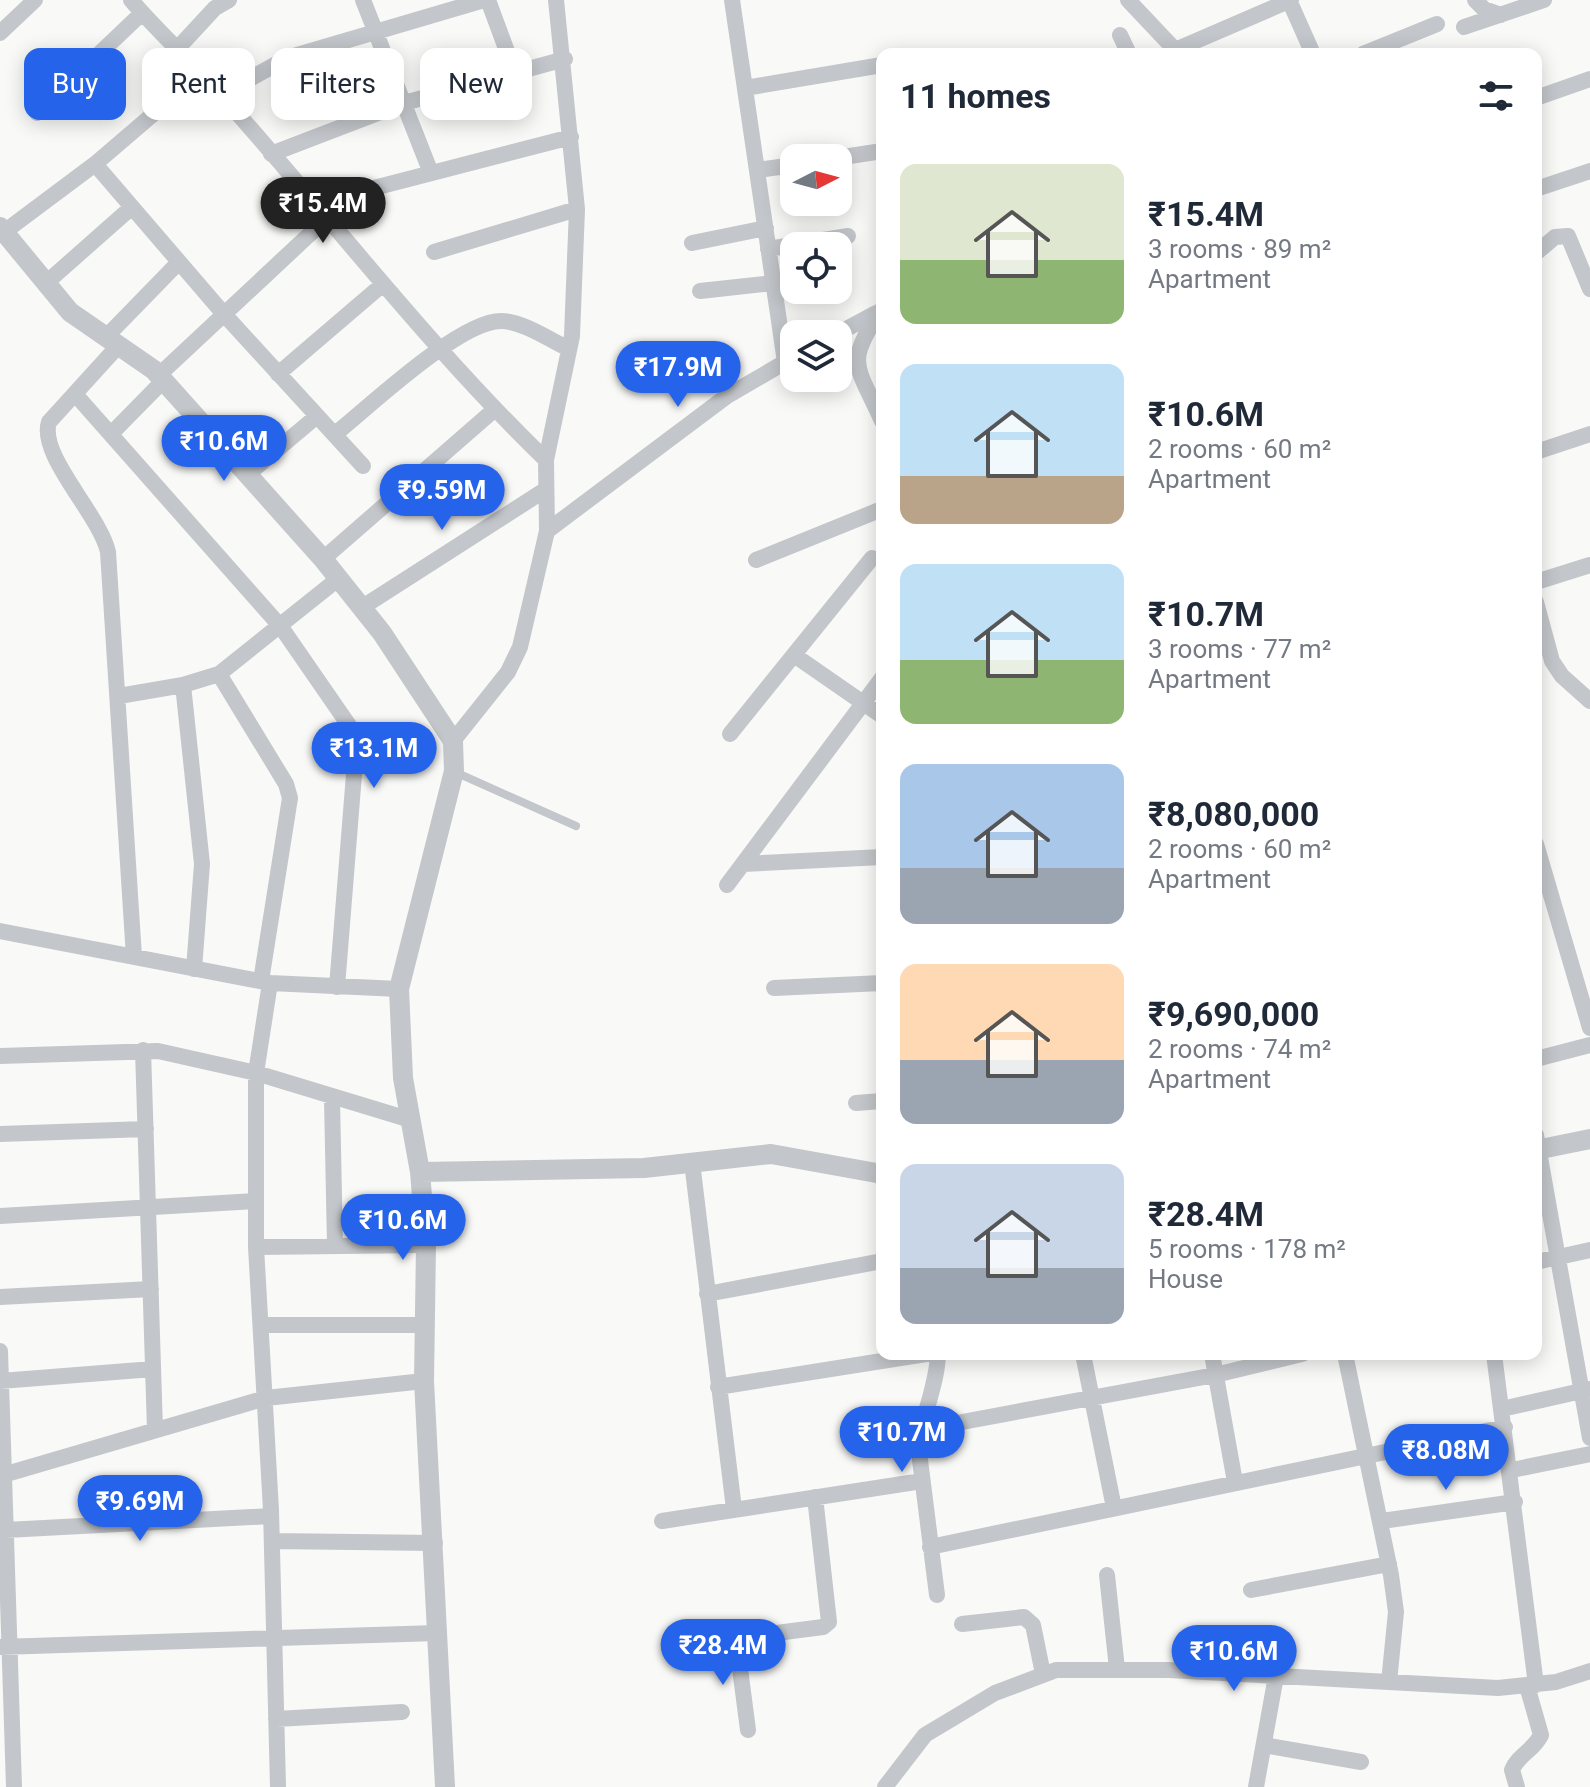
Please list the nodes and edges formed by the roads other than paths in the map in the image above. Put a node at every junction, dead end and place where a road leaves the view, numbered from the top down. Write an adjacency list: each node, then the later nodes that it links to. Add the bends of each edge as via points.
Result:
1 (35, 0): 17 (street)
2 (131, 0): 12 (street)
3 (229, 0): 21 (street)
4 (363, 0): 16 (street)
5 (486, 0): 16 (street); 23 (street)
6 (556, 0): 29 (street)
7 (732, 0): 34 (street)
8 (1128, 0): 25 (street)
9 (1290, 0): 26 (street); 27 (street)
10 (1475, 0): 13 (street)
11 (1544, 0): 13 (street)
12 (142, 13): 19 (street); 20 (street)
13 (1501, 15): 15 (street)
14 (1437, 24): 28 (street)
15 (1464, 27)
16 (375, 32): 22 (street); 32 (street, via 287,58)
17 (0, 33)
18 (1120, 35): 24 (street)
19 (105, 48)
20 (176, 48)
21 (178, 48)
22 (382, 48)
23 (505, 48)
24 (1126, 48)
25 (1173, 48)
26 (1186, 48)
27 (1310, 48)
28 (1378, 48)
29 (565, 59): 31 (street); 41 (street)
30 (876, 66): 34 (street)
31 (532, 68)
32 (255, 76)
33 (1590, 79): 35 (street)
34 (745, 88): 47 (street)
35 (1542, 96)
36 (420, 99): 37 (street)
37 (404, 103): 49 (street)
38 (146, 120): 45 (street)
39 (242, 120): 43 (street)
40 (360, 120): 43 (street)
41 (571, 137): 49 (street); 53 (street)
42 (876, 152): 44 (street)
43 (271, 154): 54 (street)
44 (852, 156)
45 (95, 164): 52 (street); 56 (street)
46 (780, 167): 47 (street)
47 (757, 170): 55 (street)
48 (1590, 171): 50 (street)
49 (431, 173): 51 (street)
50 (1542, 187)
51 (370, 189)
52 (132, 207): 62 (street); 63 (street)
53 (577, 209): 61 (street); 75 (street)
54 (327, 218): 65 (street); 68 (street)
55 (766, 228): 57 (street); 60 (street)
56 (2, 230): 63 (street)
57 (692, 243)
58 (780, 247): 60 (street)
59 (1542, 248): 66 (street, via 1555,237 1568,236)
60 (768, 249): 64 (street)
61 (434, 252)
62 (179, 262): 68 (street); 73 (street)
63 (46, 283): 73 (street, via 70,312)
64 (773, 283): 67 (street); 71 (street)
65 (382, 285): 74 (street); 77 (street)
66 (1590, 289)
67 (700, 291)
68 (223, 313): 77 (street); 78 (street)
69 (876, 313): 72 (street)
70 (876, 318): 80 (street, via 856,353)
71 (781, 320)
72 (852, 326)
73 (112, 341): 78 (street); 79 (street)
74 (439, 349): 75 (street, via 503,321); 81 (street); 84 (street)
75 (569, 349): 87 (street)
76 (780, 366): 92 (street, via 727,396)
77 (278, 374): 82 (street)
78 (162, 378): 83 (street); 89 (street)
79 (75, 394): 83 (street); 106 (street, via 49,422 47,439 105,542)
80 (876, 408)
81 (494, 410): 87 (street); 94 (street)
82 (317, 416): 84 (street); 89 (street)
83 (111, 434): 101 (street)
84 (335, 434): 88 (street)
85 (1590, 434): 86 (street)
86 (1542, 450)
87 (546, 460): 90 (street)
88 (363, 466)
89 (247, 475): 94 (street)
90 (545, 490): 92 (street); 99 (street)
91 (876, 511): 95 (street)
92 (547, 531): 111 (street, via 520,647 508,672)
93 (872, 558): 102 (street)
94 (323, 559): 97 (street)
95 (756, 560)
96 (1590, 565): 98 (street)
97 (338, 579): 99 (street); 101 (street)
98 (1542, 580)
99 (361, 608): 111 (street)
100 (1542, 624): 107 (street, via 1552,661)
101 (281, 627): 103 (street); 123 (street, via 357,737)
102 (794, 655): 108 (street); 110 (street)
103 (219, 674): 104 (street); 121 (street, via 290,798)
104 (183, 685): 106 (street); 120 (street, via 202,864)
105 (876, 686): 108 (street)
106 (119, 696): 119 (street)
107 (1590, 699)
108 (863, 703): 109 (street); 115 (street)
109 (876, 712)
110 (730, 734)
111 (453, 741): 112 (street)
112 (454, 771): 113 (lane); 125 (street)
113 (576, 826)
114 (876, 857): 115 (street)
115 (743, 864): 117 (street)
116 (1542, 864): 126 (street)
117 (727, 885)
118 (0, 931): 119 (street)
119 (134, 957): 120 (street)
120 (194, 969): 121 (street)
121 (266, 982): 123 (street); 131 (street)
122 (876, 983): 124 (street)
123 (337, 987): 125 (street)
124 (774, 988)
125 (399, 989): 135 (street, via 403,1078)
126 (1590, 1028)
127 (1590, 1045): 130 (street)
128 (143, 1050): 129 (street); 131 (street); 136 (street)
129 (0, 1056)
130 (1542, 1057)
131 (256, 1073): 132 (street); 144 (street)
132 (332, 1099): 135 (street); 147 (street)
133 (876, 1101): 134 (street)
134 (856, 1103)
135 (411, 1120): 142 (street)
136 (146, 1129): 137 (street); 145 (street)
137 (0, 1134)
138 (1590, 1139): 139 (street)
139 (1542, 1144)
140 (692, 1162): 142 (street); 143 (street, via 771,1154); 155 (street)
141 (1542, 1170): 151 (street)
142 (420, 1172): 148 (street)
143 (876, 1173)
144 (256, 1201): 145 (street); 149 (street)
145 (149, 1208): 146 (street); 154 (street)
146 (0, 1216)
147 (335, 1245): 148 (street); 149 (street)
148 (426, 1245): 158 (street)
149 (256, 1247): 157 (street)
150 (1590, 1250): 151 (street)
151 (1559, 1257): 152 (street); 172 (street)
152 (1542, 1261)
153 (876, 1262): 155 (street)
154 (151, 1289): 156 (street); 167 (street)
155 (707, 1294): 171 (street)
156 (0, 1297)
157 (261, 1325): 158 (street); 173 (street)
158 (423, 1325): 170 (street)
159 (0, 1351): 169 (street)
160 (888, 1360): 171 (street)
161 (938, 1360): 178 (street)
162 (1084, 1360): 174 (street)
163 (1213, 1360): 168 (street)
164 (1277, 1360): 168 (street)
165 (1346, 1360): 181 (street)
166 (1495, 1360): 175 (street)
167 (153, 1369): 169 (street); 177 (street)
168 (1215, 1375): 174 (street); 185 (street)
169 (0, 1381): 183 (street)
170 (424, 1381): 173 (street); 195 (street)
171 (718, 1387): 189 (street)
172 (1586, 1390): 175 (street); 179 (street)
173 (266, 1398): 177 (street); 190 (street)
174 (1090, 1398): 178 (street); 188 (street)
175 (1502, 1409): 176 (street)
176 (1505, 1427): 181 (street); 182 (street)
177 (155, 1430): 183 (street)
178 (919, 1430): 184 (street)
179 (1590, 1438)
180 (1590, 1454): 182 (street)
181 (1367, 1455): 185 (street); 192 (street)
182 (1512, 1470): 187 (street)
183 (3, 1475): 193 (street)
184 (922, 1481): 186 (street); 196 (street)
185 (1235, 1482): 188 (street)
186 (815, 1497): 189 (street); 205 (street, via 829,1622)
187 (1515, 1502): 192 (street); 213 (street)
188 (1114, 1508): 196 (street)
189 (734, 1509): 191 (street)
190 (271, 1516): 193 (street); 194 (street)
191 (662, 1521)
192 (1382, 1521): 198 (street)
193 (6, 1530): 197 (street)
194 (272, 1541): 195 (street); 204 (street)
195 (435, 1543): 203 (street)
196 (930, 1547): 201 (street)
197 (3, 1559): 207 (street)
198 (1389, 1564): 200 (street); 212 (street, via 1396,1612)
199 (1107, 1575): 208 (street)
200 (1251, 1590)
201 (937, 1595)
202 (962, 1624): 210 (street, via 1024,1617 1033,1625)
203 (437, 1633): 204 (street); 222 (street)
204 (274, 1638): 207 (street); 215 (street)
205 (736, 1638): 206 (street); 216 (street)
206 (683, 1645)
207 (4, 1647): 217 (street)
208 (1117, 1669): 210 (street); 211 (street)
209 (1590, 1671): 213 (street)
210 (1043, 1674): 223 (street, via 995,1693 925,1735)
211 (1276, 1676): 212 (street); 218 (street)
212 (1389, 1682): 213 (street)
213 (1532, 1686): 225 (street, via 1541,1735 1516,1761 1512,1770)
214 (402, 1712): 215 (street)
215 (276, 1719): 221 (street)
216 (748, 1730)
217 (6, 1731): 220 (street)
218 (1264, 1745): 219 (street); 224 (street)
219 (1361, 1762)
220 (14, 1787)
221 (278, 1787)
222 (445, 1787)
223 (885, 1787)
224 (1256, 1787)
225 (1517, 1787)

